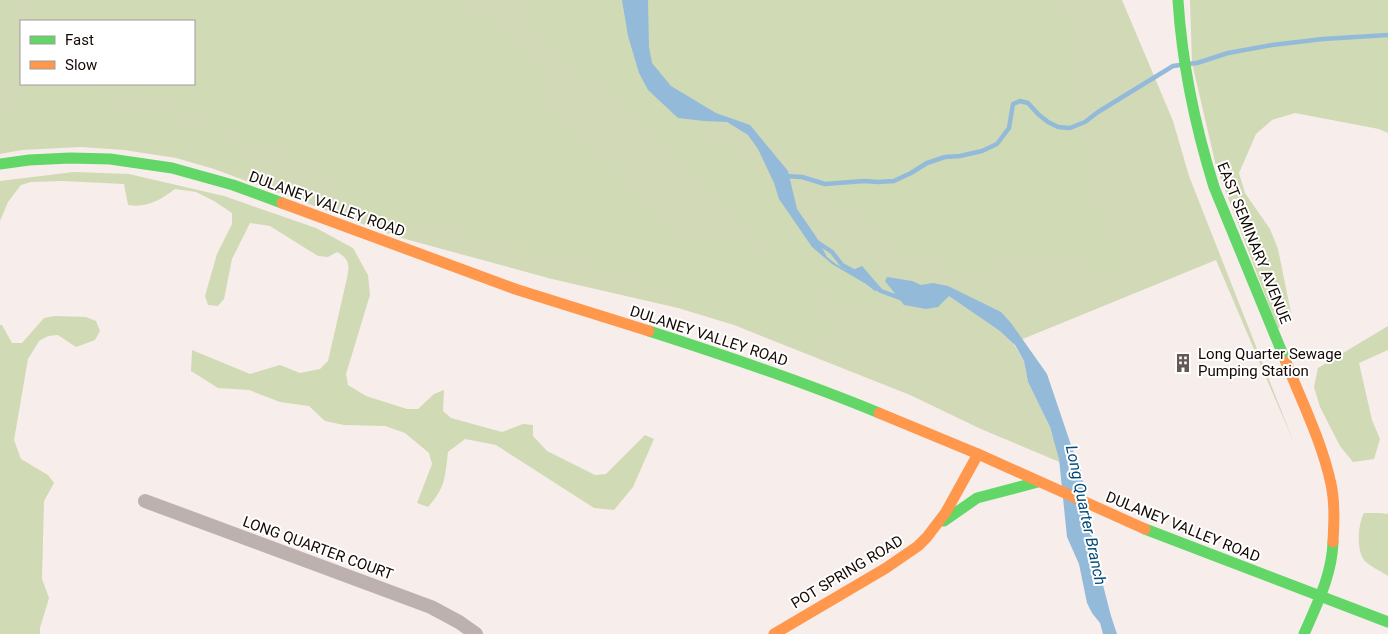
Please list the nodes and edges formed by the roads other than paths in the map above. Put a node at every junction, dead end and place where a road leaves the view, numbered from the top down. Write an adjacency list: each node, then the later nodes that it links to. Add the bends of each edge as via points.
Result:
1 (1178, 0): 7 (main road, EAST SEMINARY AVENUE, via 1186,75 1204,157 1318,442 1331,485 1333,551)
2 (0, 164): 3 (main road, DULANEY VALLEY ROAD, via 70,158 110,159 172,168 210,178 515,289 782,375)
3 (978, 454): 4 (main road, DULANEY VALLEY ROAD); 6 (main road, POT SPRING ROAD)
4 (1038, 482): 6 (main road, via 977,498); 7 (main road, DULANEY VALLEY ROAD, via 1188,547)
5 (145, 502): 9 (street, LONG QUARTER COURT, via 431,607)
6 (935, 527): 10 (main road, POT SPRING ROAD, via 918,546 899,560)
7 (1320, 597): 8 (main road, DULANEY VALLEY ROAD); 11 (main road, EAST SEMINARY AVENUE)
8 (1388, 622)
9 (476, 634)
10 (774, 634)
11 (1304, 634)

